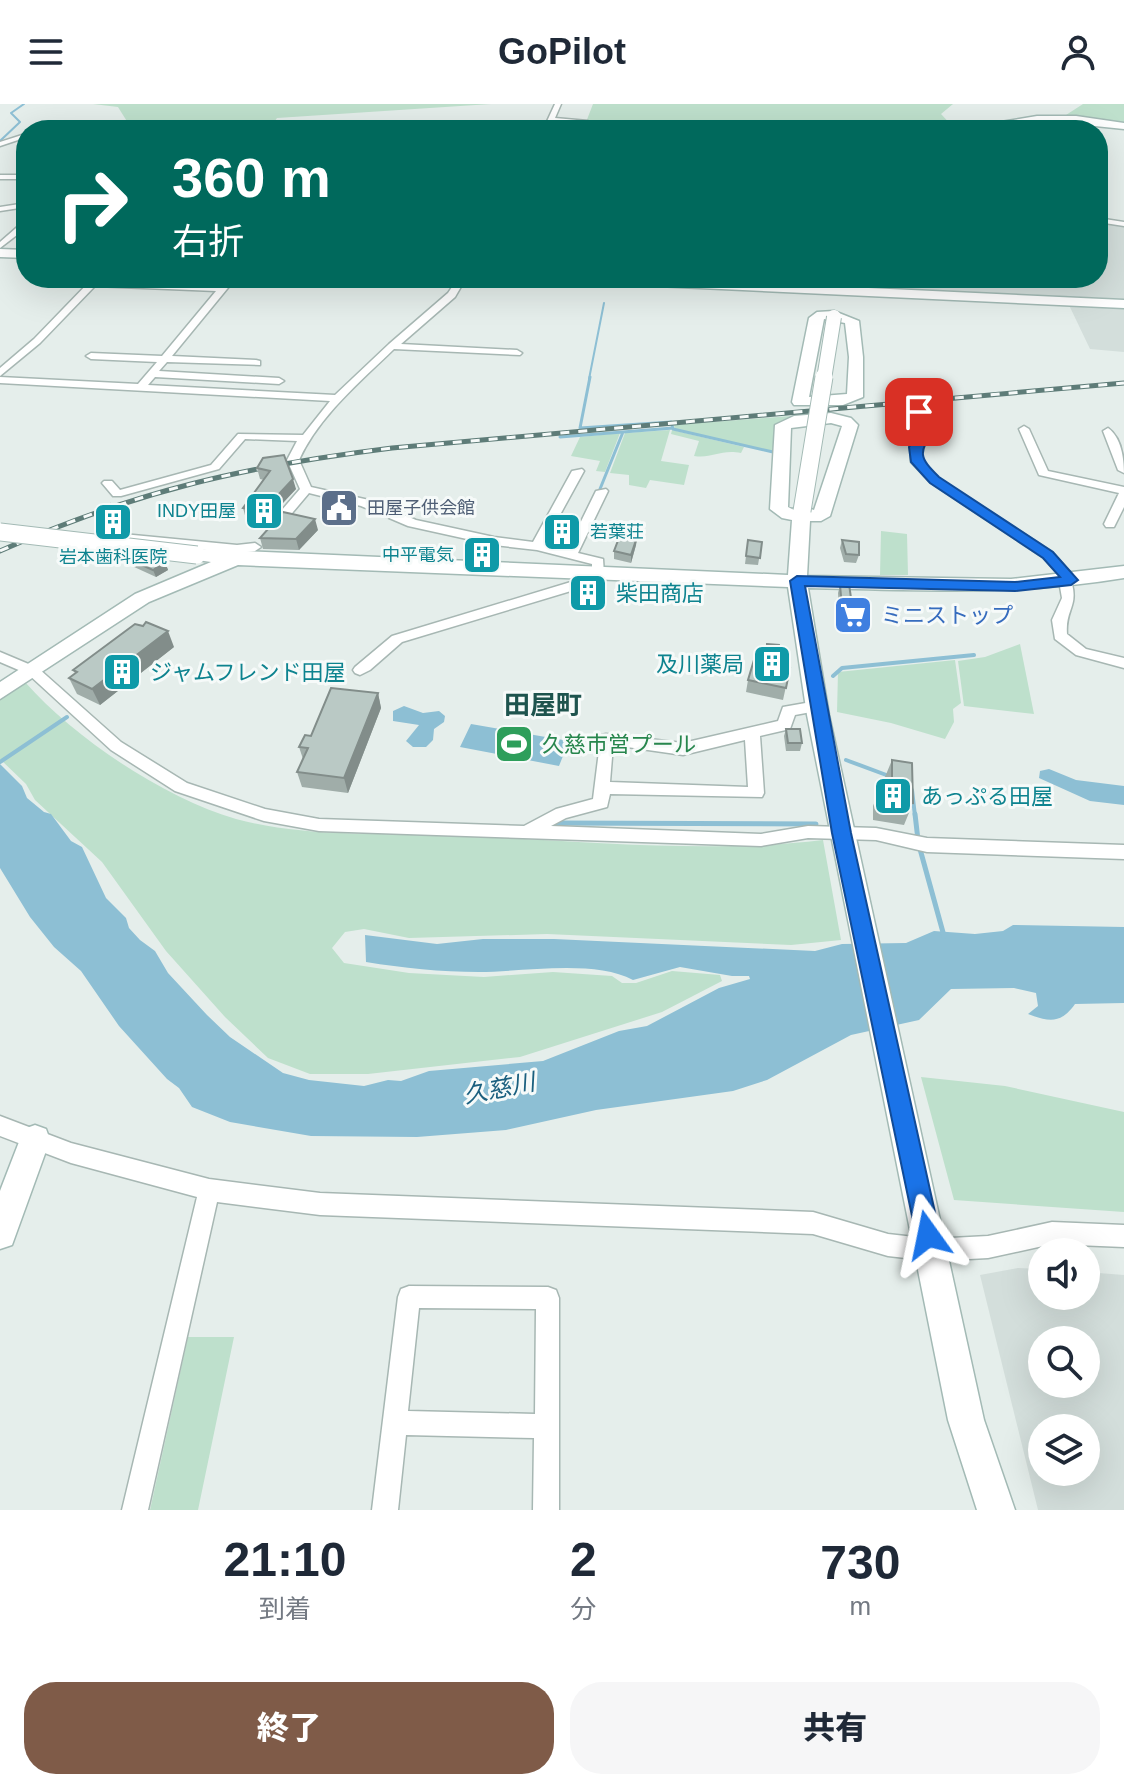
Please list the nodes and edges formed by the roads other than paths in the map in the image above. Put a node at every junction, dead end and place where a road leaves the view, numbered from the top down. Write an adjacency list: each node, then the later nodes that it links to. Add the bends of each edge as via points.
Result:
1 (558, 104): 2 (street)
2 (552, 120)
3 (1054, 120): 4 (street)
4 (1077, 120)
5 (8, 166): 6 (street)
6 (0, 176)
7 (16, 232): 8 (street)
8 (0, 246)
9 (89, 288): 22 (street)
10 (207, 288): 14 (street)
11 (456, 288): 17 (street)
12 (830, 288): 16 (street)
13 (889, 288): 15 (street)
14 (223, 289): 20 (street)
15 (1124, 304)
16 (834, 316): 16 (street, via 852,321 855,397 800,402 816,318); 38 (street, bridge)
17 (392, 346): 18 (street); 27 (street)
18 (517, 353)
19 (91, 356): 20 (street)
20 (164, 359): 21 (street); 23 (street)
21 (256, 363)
22 (0, 373)
23 (152, 374): 25 (street); 26 (street)
24 (0, 380): 26 (street)
25 (279, 381)
26 (141, 387): 27 (street)
27 (338, 398): 31 (street)
28 (919, 412): 48 (street, via 928,429 916,447 917,462 934,480 1048,555)
29 (1024, 429): 37 (street, via 1043,473)
30 (1108, 431): 32 (street)
31 (306, 438): 34 (street, via 242,436 215,467 117,494); 35 (street, via 293,460)
32 (1124, 470)
33 (578, 471): 41 (street)
34 (108, 483)
35 (306, 489): 41 (street, via 365,503 412,523); 42 (street)
36 (602, 491): 43 (street)
37 (1124, 493): 39 (street)
38 (801, 513): 38 (street, via 779,509 783,425 808,419 845,421 850,425 821,516); 47 (street)
39 (1110, 524)
40 (0, 532): 42 (street, bridge, via 197,555)
41 (537, 546): 43 (street)
42 (246, 553): 44 (street); 44 (street, via 123,538 112,553); 46 (street)
43 (571, 554): 46 (street, via 599,562)
44 (214, 568): 52 (street, via 142,598)
45 (1124, 572): 48 (street)
46 (598, 575): 47 (street); 51 (street, via 397,639)
47 (797, 581): 48 (street, via 1015,587); 53 (street)
48 (1068, 581): 50 (street, via 1060,636 1081,652)
49 (0, 657): 52 (street)
50 (1124, 663)
51 (360, 670)
52 (17, 681): 56 (street, via 181,787 264,815 319,825)
53 (817, 706): 54 (street, via 788,711 785,725); 57 (street)
54 (752, 734): 55 (street, via 683,749 606,739); 55 (street, via 756,793)
55 (603, 788): 56 (street, via 601,803 562,813)
56 (523, 833): 57 (street, via 761,840 808,832)
57 (844, 840): 58 (street, via 876,834 927,845); 63 (street)
58 (1124, 852)
59 (0, 1126): 60 (street)
60 (35, 1140): 61 (street); 62 (street)
61 (209, 1190): 63 (street, via 320,1204 813,1223 888,1245); 67 (street)
62 (0, 1233)
63 (928, 1234): 64 (street, via 988,1247 1052,1233); 70 (street, via 966,1420)
64 (1124, 1236)
65 (395, 1423): 66 (street); 66 (street, via 409,1297 548,1298); 68 (street)
66 (547, 1426): 69 (street)
67 (135, 1510)
68 (385, 1510)
69 (546, 1510)
70 (996, 1510)

